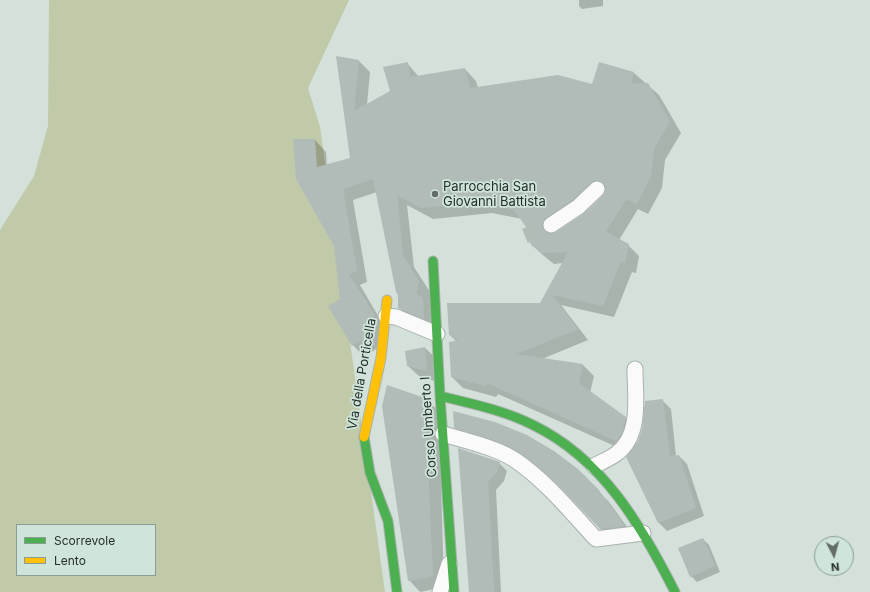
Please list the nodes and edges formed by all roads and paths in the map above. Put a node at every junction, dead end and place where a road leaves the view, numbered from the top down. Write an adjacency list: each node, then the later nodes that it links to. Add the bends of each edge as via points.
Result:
1 (597, 189): 2 (street, via 578,207)
2 (551, 225)
3 (433, 261): 6 (street, Corso Umberto I)
4 (387, 300): 5 (street, Via della Porticella)
5 (386, 316): 6 (street, via 396,317); 13 (street, Via della Porticella, via 382,358 364,430 364,444 370,473 389,525)
6 (437, 334): 8 (street, Corso Umberto I)
7 (635, 369): 10 (street, via 636,411 631,435 622,449)
8 (440, 396): 9 (street, Corso Umberto I); 10 (street, via 499,411 540,428 566,443)
9 (443, 434): 11 (street, via 476,443 514,459 552,492 596,539); 12 (street, Corso Umberto I)
10 (594, 466): 11 (street, via 621,498)
11 (643, 533): 16 (street)
12 (452, 557): 14 (street); 15 (street, Corso Umberto I)
13 (397, 592)
14 (440, 592)
15 (454, 592)
16 (675, 592)

